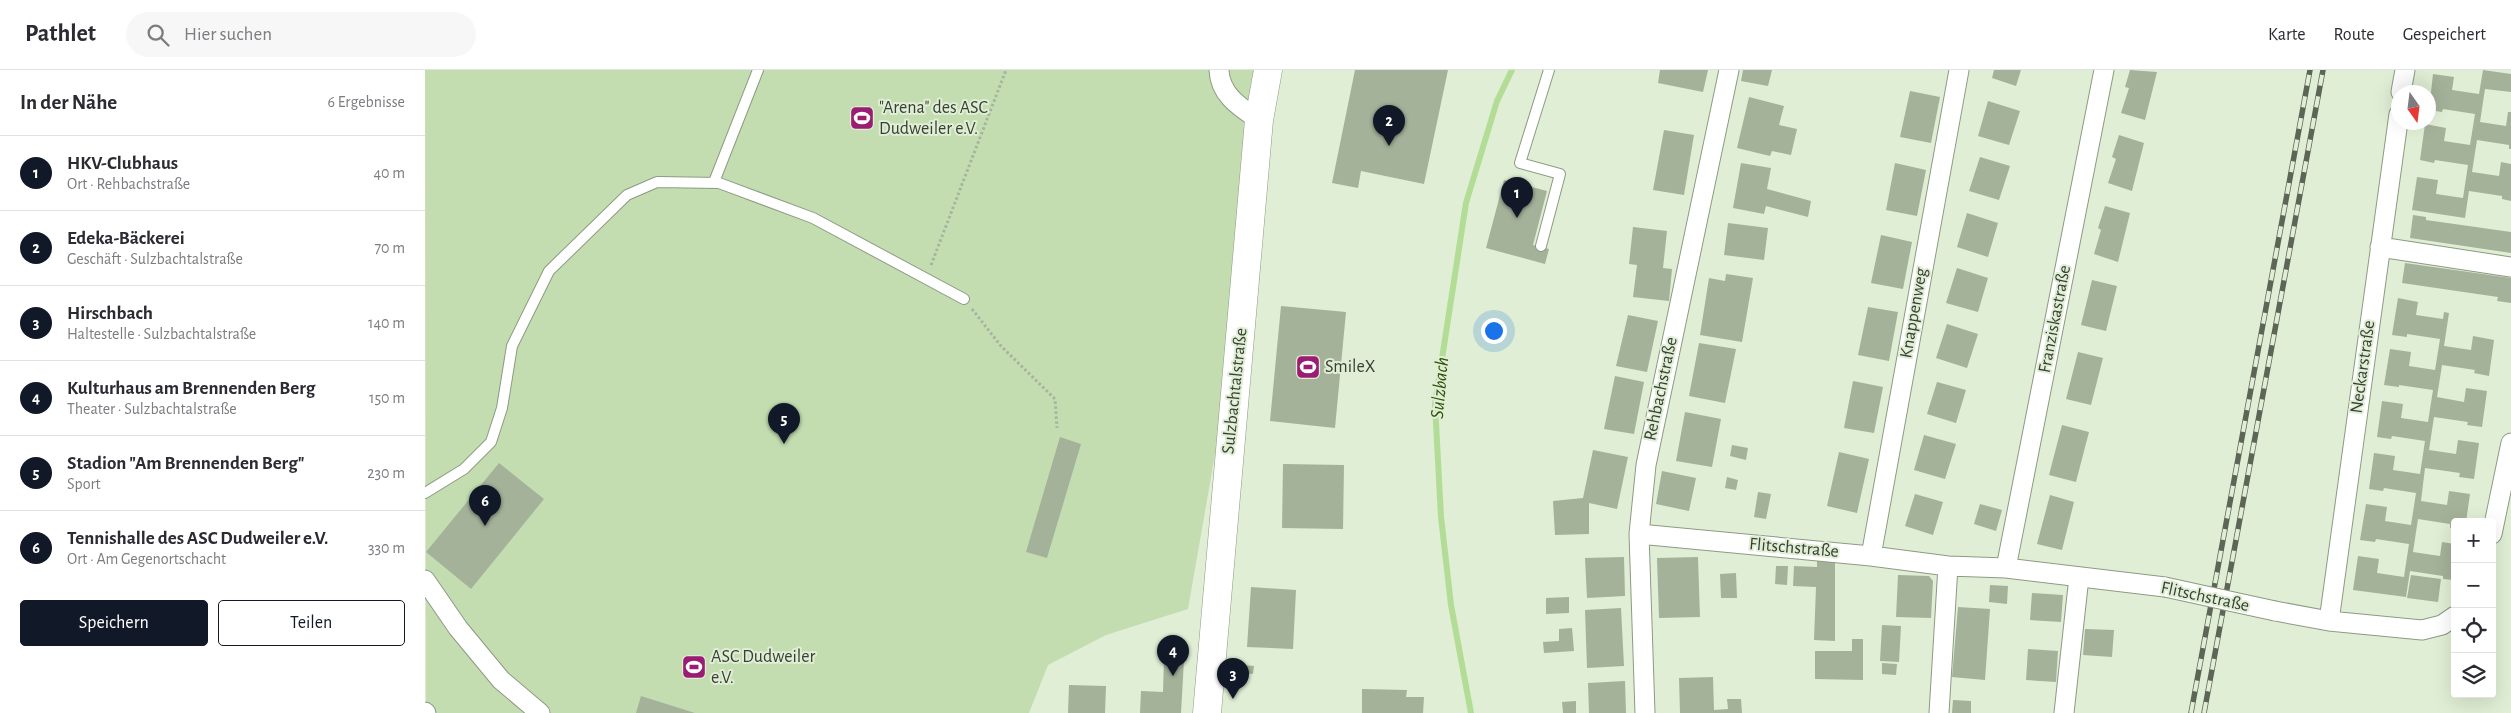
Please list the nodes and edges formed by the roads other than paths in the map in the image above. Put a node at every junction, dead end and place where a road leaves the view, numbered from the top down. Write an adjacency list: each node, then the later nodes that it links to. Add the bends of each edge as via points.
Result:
1 (758, 70): 12 (lane)
2 (1219, 70): 10 (street, via 1227,96)
3 (1268, 70): 10 (main road, Sulzbachtalstraße)
4 (1549, 70): 13 (lane, via 1520,163 1560,174)
5 (1729, 70): 20 (street, Rehbachstraße, via 1645,466)
6 (1959, 70): 21 (street, Knappenweg)
7 (2104, 70): 23 (street, Franziskastraße)
8 (2405, 70): 9 (street)
9 (2402, 85)
10 (1259, 120): 29 (main road, Sulzbachtalstraße)
11 (2397, 130): 14 (street, Neckarstraße)
12 (714, 182): 16 (lane, via 813,218); 18 (lane, via 657,182 627,196 549,271 512,346 502,408 491,442 464,469)
13 (1541, 246)
14 (2380, 248): 15 (street); 27 (street, Neckarstraße)
15 (2511, 267)
16 (964, 299)
17 (2511, 443): 19 (street)
18 (425, 493)
19 (2495, 518)
20 (1639, 534): 21 (street, Flitschstraße); 30 (street, Rehbachstraße)
21 (1871, 556): 22 (street, Flitschstraße)
22 (1948, 566): 23 (street, Flitschstraße); 31 (street)
23 (2006, 568): 24 (street, Flitschstraße)
24 (2079, 577): 27 (street, Flitschstraße, bridge, via 2165,587); 32 (street)
25 (425, 580): 28 (street, via 458,628 501,680)
26 (2451, 619): 27 (street, Flitschstraße, via 2442,626 2422,630)
27 (2329, 621)
28 (539, 713)
29 (1207, 713)
30 (1645, 713)
31 (1939, 713)
32 (2064, 713)

